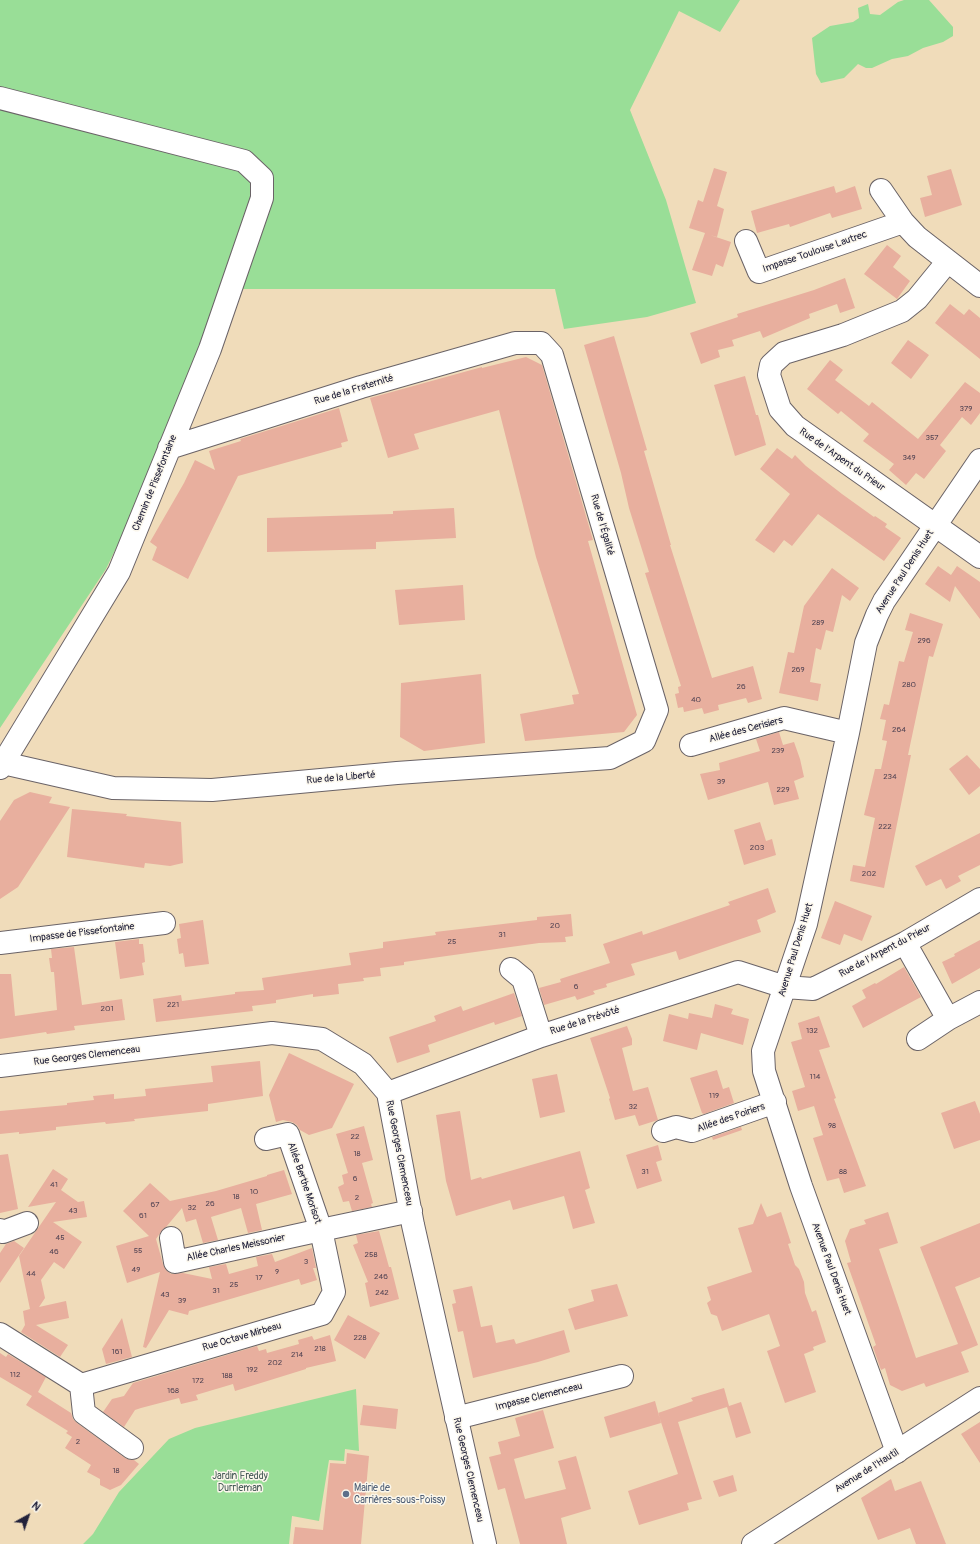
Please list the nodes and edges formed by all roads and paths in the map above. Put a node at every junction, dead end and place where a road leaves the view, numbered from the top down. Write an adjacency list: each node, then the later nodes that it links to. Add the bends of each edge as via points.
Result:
1 (0, 98): 8 (street, Chemin de Pissefontaine, via 244,161 262,178 262,198 252,228 210,349)
2 (881, 190): 3 (street)
3 (902, 222): 4 (street, Impasse Toulouse Lautrec, via 759,272); 5 (street)
4 (746, 241)
5 (948, 262): 6 (street); 10 (street, Rue de l'Arpent du Prieur, via 917,299 902,311 843,335 784,353 771,365 769,375 780,409 795,426)
6 (980, 286)
7 (541, 343): 8 (street, Rue de la Fraternité, via 515,343 361,387); 12 (street, Rue de l'Égalité, via 552,354)
8 (169, 448): 15 (street, Chemin de Pissefontaine, via 119,572)
9 (980, 460): 10 (street, Avenue Paul Denis Huet)
10 (935, 526): 11 (street, Rue de l'Arpent du Prieur); 13 (street, Avenue Paul Denis Huet, via 876,615 866,643)
11 (980, 557)
12 (657, 710): 15 (street, Rue de la Liberté, via 644,741 610,758 397,772 212,790 113,788)
13 (848, 733): 14 (street, Allée des Cerisiers, via 784,718); 21 (street, Avenue Paul Denis Huet, via 806,924)
14 (691, 745)
15 (1, 765)
16 (980, 899): 19 (street, Rue de l'Arpent du Prieur)
17 (164, 923): 18 (street, Impasse de Pissefontaine)
18 (0, 943)
19 (905, 943): 21 (street, Rue de l'Arpent du Prieur, via 813,989); 23 (street)
20 (511, 969): 24 (street, via 523,979)
21 (785, 987): 24 (street, Rue de la Prévôté, via 738,972); 28 (street, Avenue Paul Denis Huet, via 763,1052 764,1071)
22 (980, 1002): 23 (street)
23 (948, 1019): 25 (street)
24 (541, 1036): 27 (street, Rue de la Prévôté)
25 (918, 1039)
26 (0, 1066): 27 (street, Rue Georges Clemenceau, via 272,1033 322,1039 364,1064)
27 (388, 1093): 31 (street, Rue Georges Clemenceau)
28 (774, 1102): 29 (street, Allée des Poiriers, via 692,1131 676,1127); 42 (street, Avenue Paul Denis Huet, via 801,1186)
29 (663, 1131)
30 (266, 1139): 34 (street, Allée Berthe Morisot, via 288,1134)
31 (411, 1212): 34 (street); 40 (street, Rue Georges Clemenceau)
32 (27, 1223): 33 (street, via 3,1232)
33 (0, 1230)
34 (321, 1230): 35 (street, Allée Charles Meissonier, via 175,1262); 38 (street, Rue Octave Mirbeau, via 334,1292 322,1314)
35 (171, 1238)
36 (0, 1334): 38 (street)
37 (622, 1376): 40 (street, Impasse Clemenceau)
38 (81, 1385): 41 (street, via 84,1413)
39 (980, 1398): 42 (street, Avenue de l'Hautil)
40 (456, 1418): 43 (street, Rue Georges Clemenceau)
41 (132, 1448)
42 (897, 1452): 44 (street, Avenue de l'Hautil)
43 (485, 1544)
44 (753, 1544)

